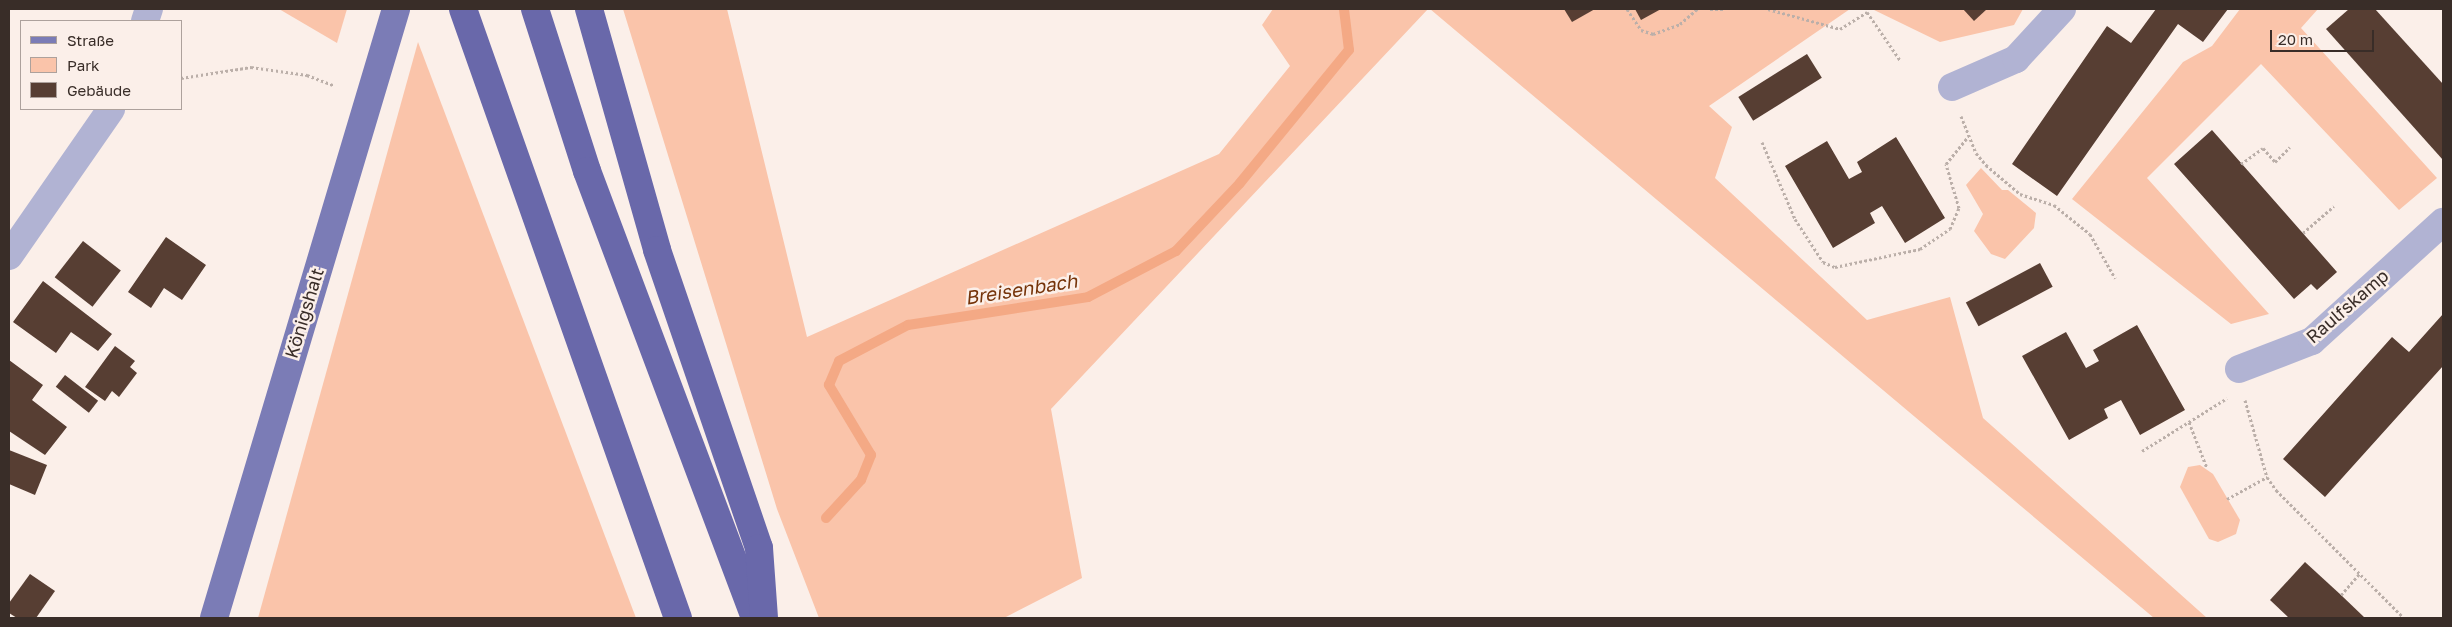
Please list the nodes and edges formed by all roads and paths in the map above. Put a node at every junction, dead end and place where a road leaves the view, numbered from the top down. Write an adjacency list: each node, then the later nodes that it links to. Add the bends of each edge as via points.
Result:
1 (396, 9): 33 (main road, Königshalt)
2 (463, 9): 34 (highway)
3 (535, 9): 35 (highway, via 587,171)
4 (589, 9): 36 (highway, via 657,250 759,548)
5 (1627, 9): 6 (path, via 1641,30 1653,34 1680,24)
6 (1697, 9)
7 (1710, 9): 8 (path)
8 (1724, 9)
9 (1768, 9): 11 (path, via 1840,29 1866,12)
10 (2062, 9): 14 (street, via 2016,59)
11 (1900, 60)
12 (182, 78): 13 (path, via 251,67 307,75)
13 (333, 85)
14 (1952, 87): 16 (path)
15 (110, 110): 23 (street)
16 (1968, 137): 17 (path, via 1946,164 1959,208 1950,229 1920,249 1835,267 1823,262 1795,220); 24 (path, via 1986,165 2020,194 2054,205 2090,234)
17 (1762, 142)
18 (2290, 147): 19 (path, via 2275,162 2262,148)
19 (2241, 164)
20 (2334, 206): 22 (path)
21 (2443, 222): 25 (street, Raulfskamp, via 2312,340)
22 (2303, 233)
23 (9, 256)
24 (2115, 278)
25 (2241, 379): 26 (path); 29 (path)
26 (2189, 422): 27 (path); 28 (path)
27 (2142, 450)
28 (2207, 468)
29 (2267, 477): 30 (path); 31 (path, via 2288,506)
30 (2227, 499)
31 (2359, 574): 32 (path); 37 (path)
32 (2341, 595)
33 (214, 618)
34 (678, 618)
35 (756, 618)
36 (764, 618)
37 (2404, 618)

